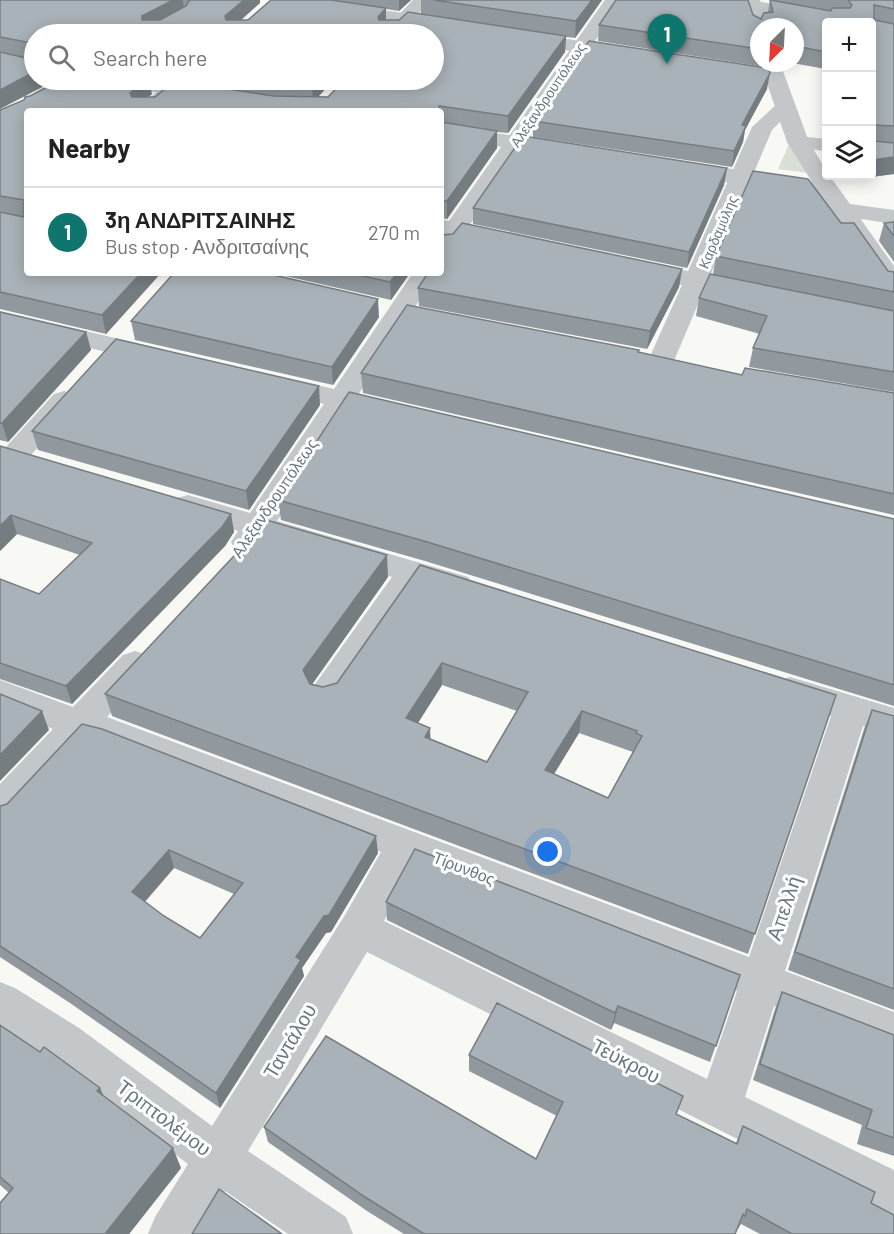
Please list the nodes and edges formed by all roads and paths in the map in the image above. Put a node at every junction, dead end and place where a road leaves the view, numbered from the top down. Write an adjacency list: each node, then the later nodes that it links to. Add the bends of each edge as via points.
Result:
1 (278, 0): 6 (street); 8 (street)
2 (423, 0): 8 (street)
3 (614, 0): 15 (street, Αλεξανδρουπόλεως)
4 (722, 0): 5 (street)
5 (751, 3): 7 (street); 9 (street)
6 (262, 14)
7 (756, 18)
8 (403, 19): 10 (street); 11 (street)
9 (822, 19)
10 (398, 24)
11 (436, 24)
12 (444, 25): 13 (street)
13 (463, 28)
14 (498, 34): 15 (street)
15 (581, 47): 16 (street); 24 (street, Αλεξανδρουπόλεως)
16 (646, 57)
17 (768, 72): 21 (street)
18 (170, 90): 22 (street)
19 (201, 90): 20 (street)
20 (228, 97)
21 (785, 107): 25 (street); 29 (street, Καρδαμύλης, via 763,127)
22 (149, 108)
23 (444, 130): 24 (street)
24 (516, 142): 27 (street); 32 (street, Αλεξανδρουπόλεως)
25 (798, 142): 26 (street); 30 (street)
26 (822, 145)
27 (584, 153)
28 (663, 165): 29 (street)
29 (741, 178): 30 (street); 36 (street, Καρδαμύλης)
30 (836, 201): 31 (street); 37 (street)
31 (894, 217)
32 (446, 235): 33 (street)
33 (524, 244)
34 (616, 264): 36 (street)
35 (423, 276): 45 (street, Αλεξανδρουπόλεως)
36 (697, 281): 38 (street); 43 (street, Καρδαμύλης)
37 (894, 283)
38 (778, 298)
39 (0, 319): 41 (street)
40 (134, 321): 41 (street)
41 (112, 345): 42 (street); 47 (street)
42 (180, 361)
43 (660, 363)
44 (249, 377): 45 (street)
45 (339, 399): 46 (street); 50 (street, Αλεξανδρουπόλεως)
46 (409, 415)
47 (8, 453): 48 (street)
48 (48, 464)
49 (158, 496): 50 (street)
50 (258, 525): 51 (street, Αλεξανδρουπόλεως); 52 (street)
51 (230, 563)
52 (413, 571): 53 (street); 57 (street)
53 (481, 593)
54 (158, 639): 60 (street)
55 (762, 681): 58 (street)
56 (0, 693): 60 (street, Τίρυνθος)
57 (325, 694)
58 (851, 710): 59 (street); 64 (street, Απελλή)
59 (894, 722)
60 (78, 724): 61 (street); 62 (street, Τίρυνθος, via 113,732)
61 (0, 809)
62 (405, 846): 63 (street, Ταντάλου); 64 (street, Τίρυνθος)
63 (358, 928): 67 (street, Τεύκρου); 68 (street, Ταντάλου)
64 (760, 979): 66 (street, Τίρυνθος); 67 (street, Απελλή)
65 (0, 1002): 68 (street, Τριπτολέμου, via 64,1043)
66 (894, 1032)
67 (719, 1108): 69 (street, Τεύκρου)
68 (219, 1159): 70 (street, Ταντάλου); 71 (street, Τριπτολέμου)
69 (894, 1195)
70 (172, 1234)
71 (329, 1234)

